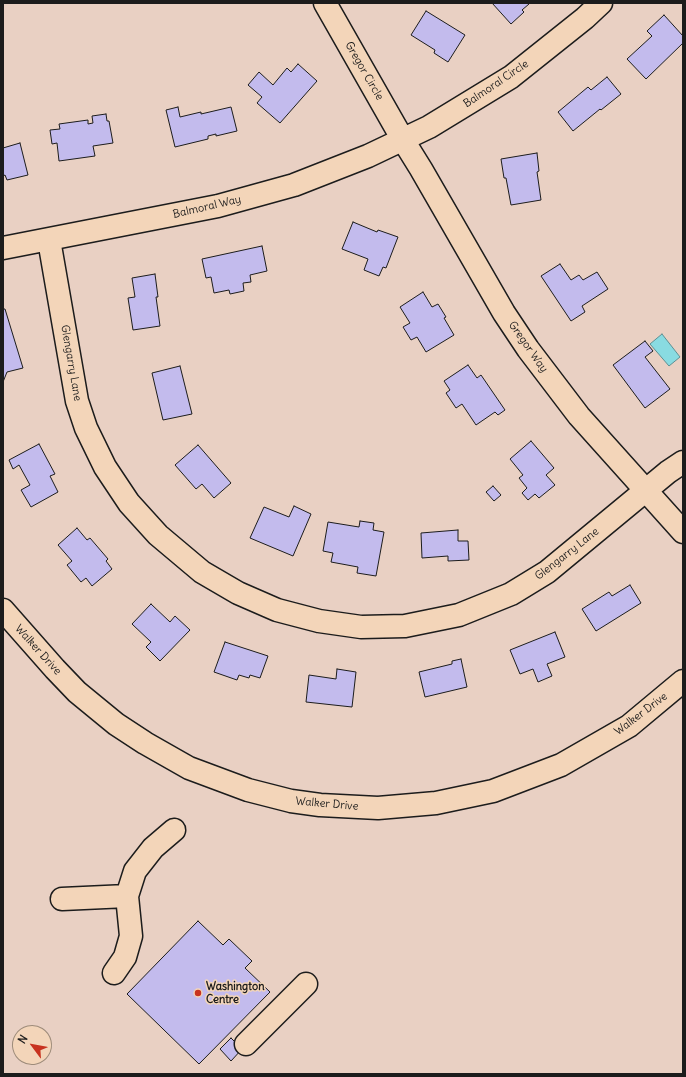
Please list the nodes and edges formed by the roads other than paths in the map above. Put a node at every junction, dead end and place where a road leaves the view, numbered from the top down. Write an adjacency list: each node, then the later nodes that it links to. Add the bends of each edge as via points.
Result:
1 (325, 3): 3 (street, Gregor Circle)
2 (601, 3): 3 (street, Balmoral Circle, via 511,77)
3 (403, 140): 4 (street, Balmoral Way, via 294,185 226,204); 7 (street, Gregor Way, via 504,313 528,349 579,416)
4 (49, 240): 5 (street, Balmoral Way); 7 (street, Glengarry Lane, via 77,401 86,428 105,467 129,503 158,535 202,572 238,593 277,610 319,621 361,627 404,626 459,615 511,594 547,572)
5 (3, 248)
6 (683, 462): 7 (street, Glengarry Lane)
7 (646, 491): 8 (street, Gregor Way)
8 (683, 532)
9 (3, 610): 10 (street, Walker Drive, via 77,692 116,724 145,743 189,768 248,790 290,801 320,805 378,808 436,803 493,791 562,766 629,726)
10 (683, 681)
11 (174, 830): 12 (street, via 153,848 135,871)
12 (127, 896): 13 (street); 14 (street, via 130,936 125,957)
13 (62, 899)
14 (114, 973)
15 (306, 984): 16 (street)
16 (246, 1044)

